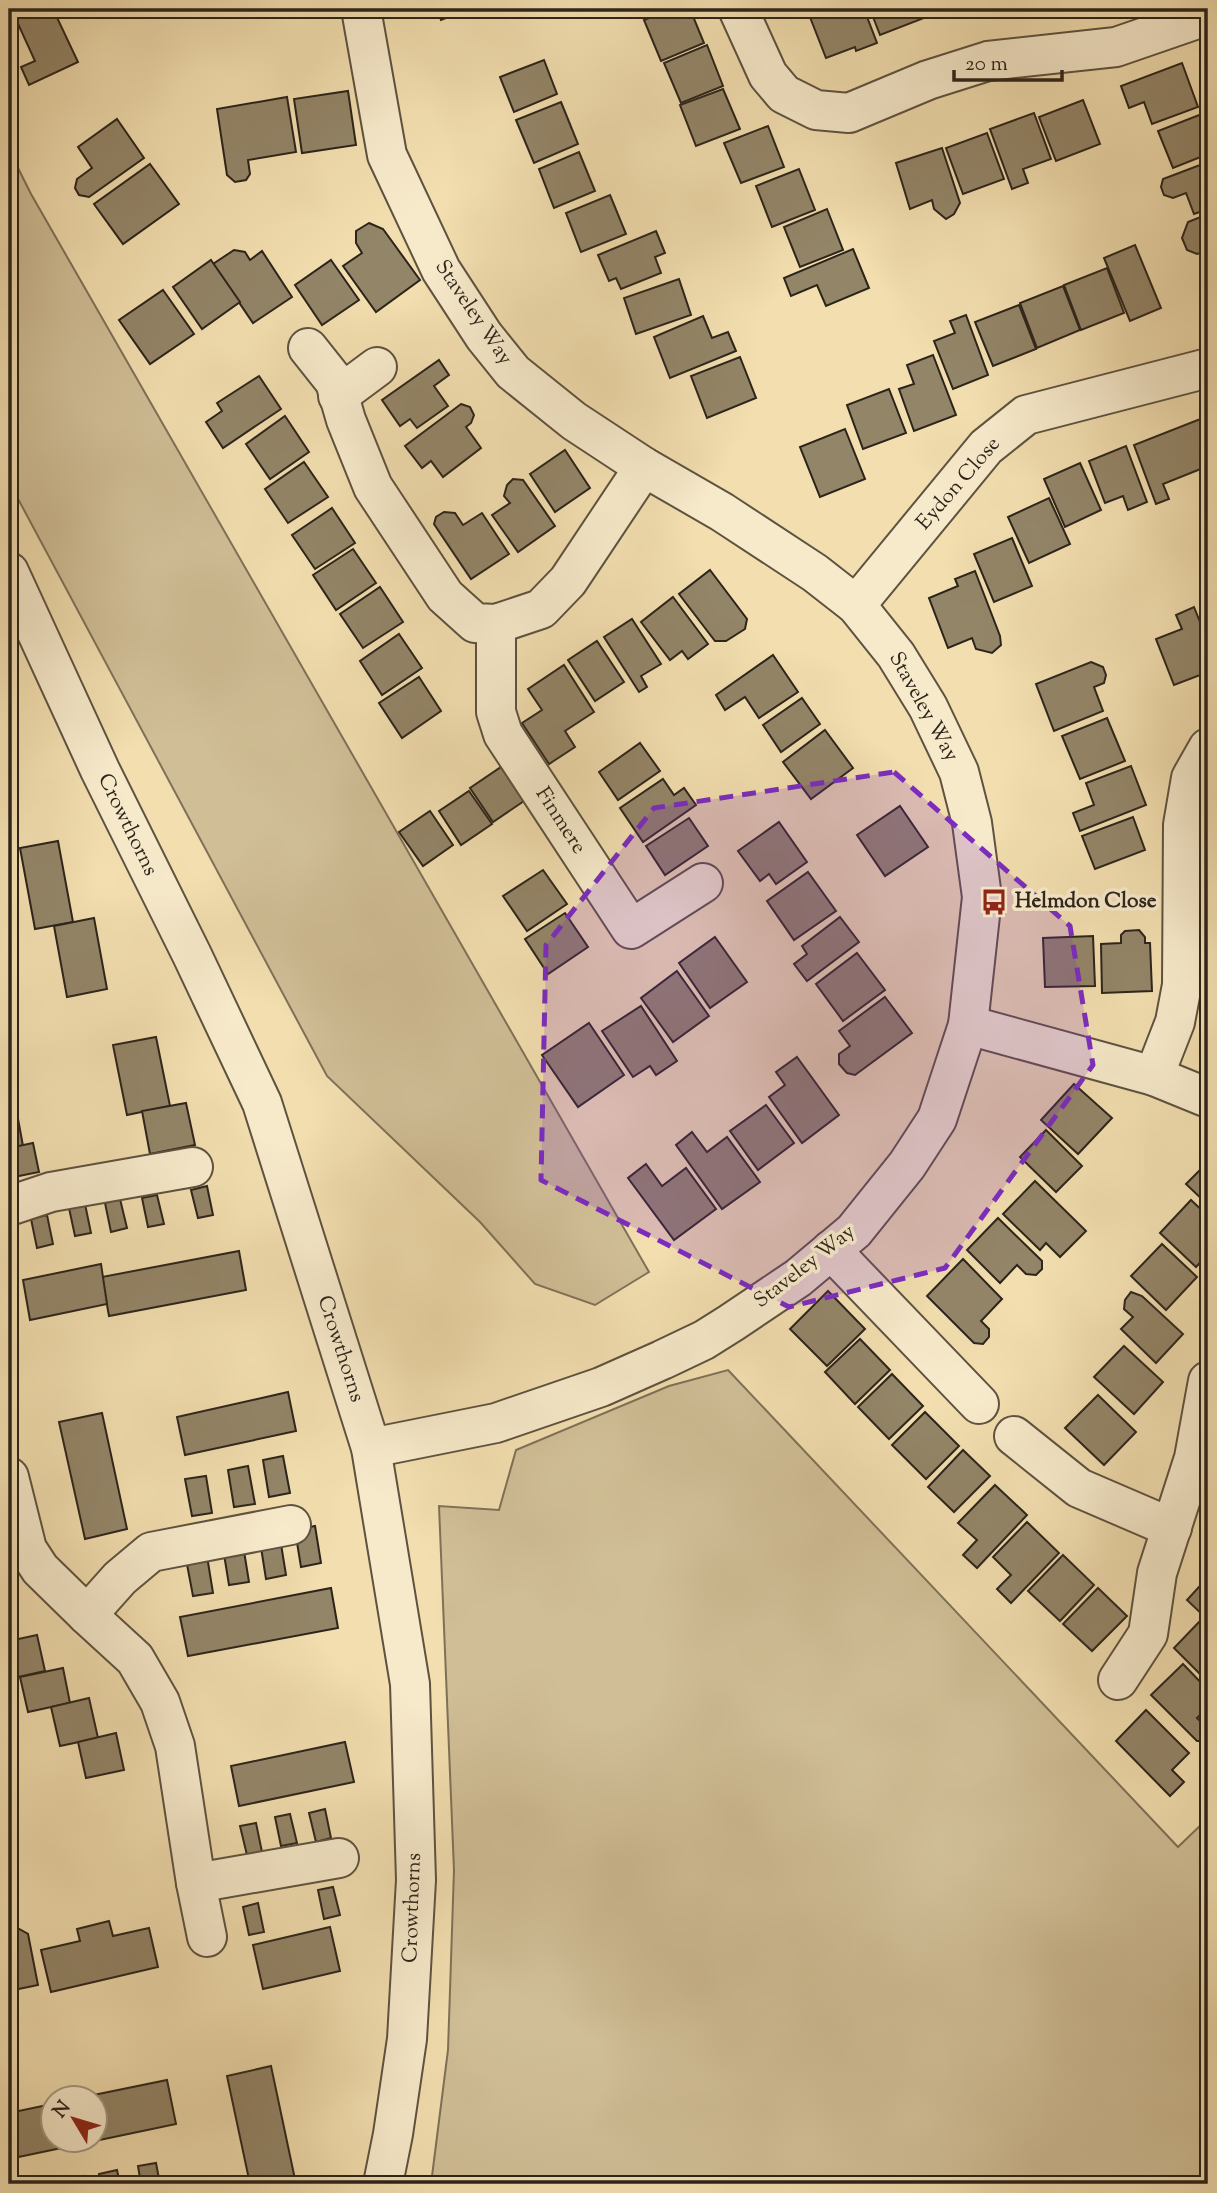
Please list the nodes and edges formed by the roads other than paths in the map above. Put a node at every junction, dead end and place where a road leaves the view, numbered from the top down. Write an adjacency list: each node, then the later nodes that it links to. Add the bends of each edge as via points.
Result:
1 (361, 9): 8 (street, Staveley Way, via 387,155 441,270 513,372 574,421)
2 (738, 9): 3 (street, via 768,75 784,94 816,110 849,113 988,61 1116,47)
3 (1204, 18)
4 (308, 348): 7 (street, via 335,382)
5 (377, 367): 7 (street)
6 (1208, 368): 10 (street, Eydon Close, via 1026,415 986,447)
7 (338, 396): 11 (street, via 373,488 445,596 475,623)
8 (644, 467): 10 (street, Staveley Way, via 722,512); 11 (street, via 568,581 541,609)
9 (9, 572): 12 (street, Crowthorns)
10 (856, 605): 15 (street, Staveley Way, via 928,707 959,772 972,823 982,897)
11 (496, 624): 14 (street, Finmere, via 496,712 503,734 631,929)
12 (20, 631): 24 (street, Crowthorns, via 100,769 262,1103)
13 (1208, 748): 16 (street, via 1191,778 1183,825 1182,985 1175,1022)
14 (703, 883)
15 (968, 1025): 16 (street); 20 (street, Staveley Way, via 937,1119 884,1194 854,1231)
16 (1154, 1076): 17 (street)
17 (1208, 1098)
18 (192, 1167): 19 (street, via 51,1192)
19 (9, 1206)
20 (831, 1250): 22 (street); 24 (street, Staveley Way, via 704,1340 601,1387 496,1423)
21 (1208, 1381): 27 (street, via 1194,1458)
22 (979, 1404)
23 (1014, 1436): 27 (street, via 1079,1488)
24 (371, 1448): 33 (street, Crowthorns, via 410,1684 416,1880 407,2039)
25 (9, 1477): 28 (street, via 27,1549 40,1569)
26 (291, 1525): 28 (street, via 151,1552)
27 (1172, 1528): 29 (street, via 1157,1573 1148,1634)
28 (87, 1615): 31 (street, via 135,1659 160,1702 175,1746)
29 (1118, 1680)
30 (339, 1858): 31 (street)
31 (196, 1884): 32 (street)
32 (207, 1937)
33 (383, 2184)

